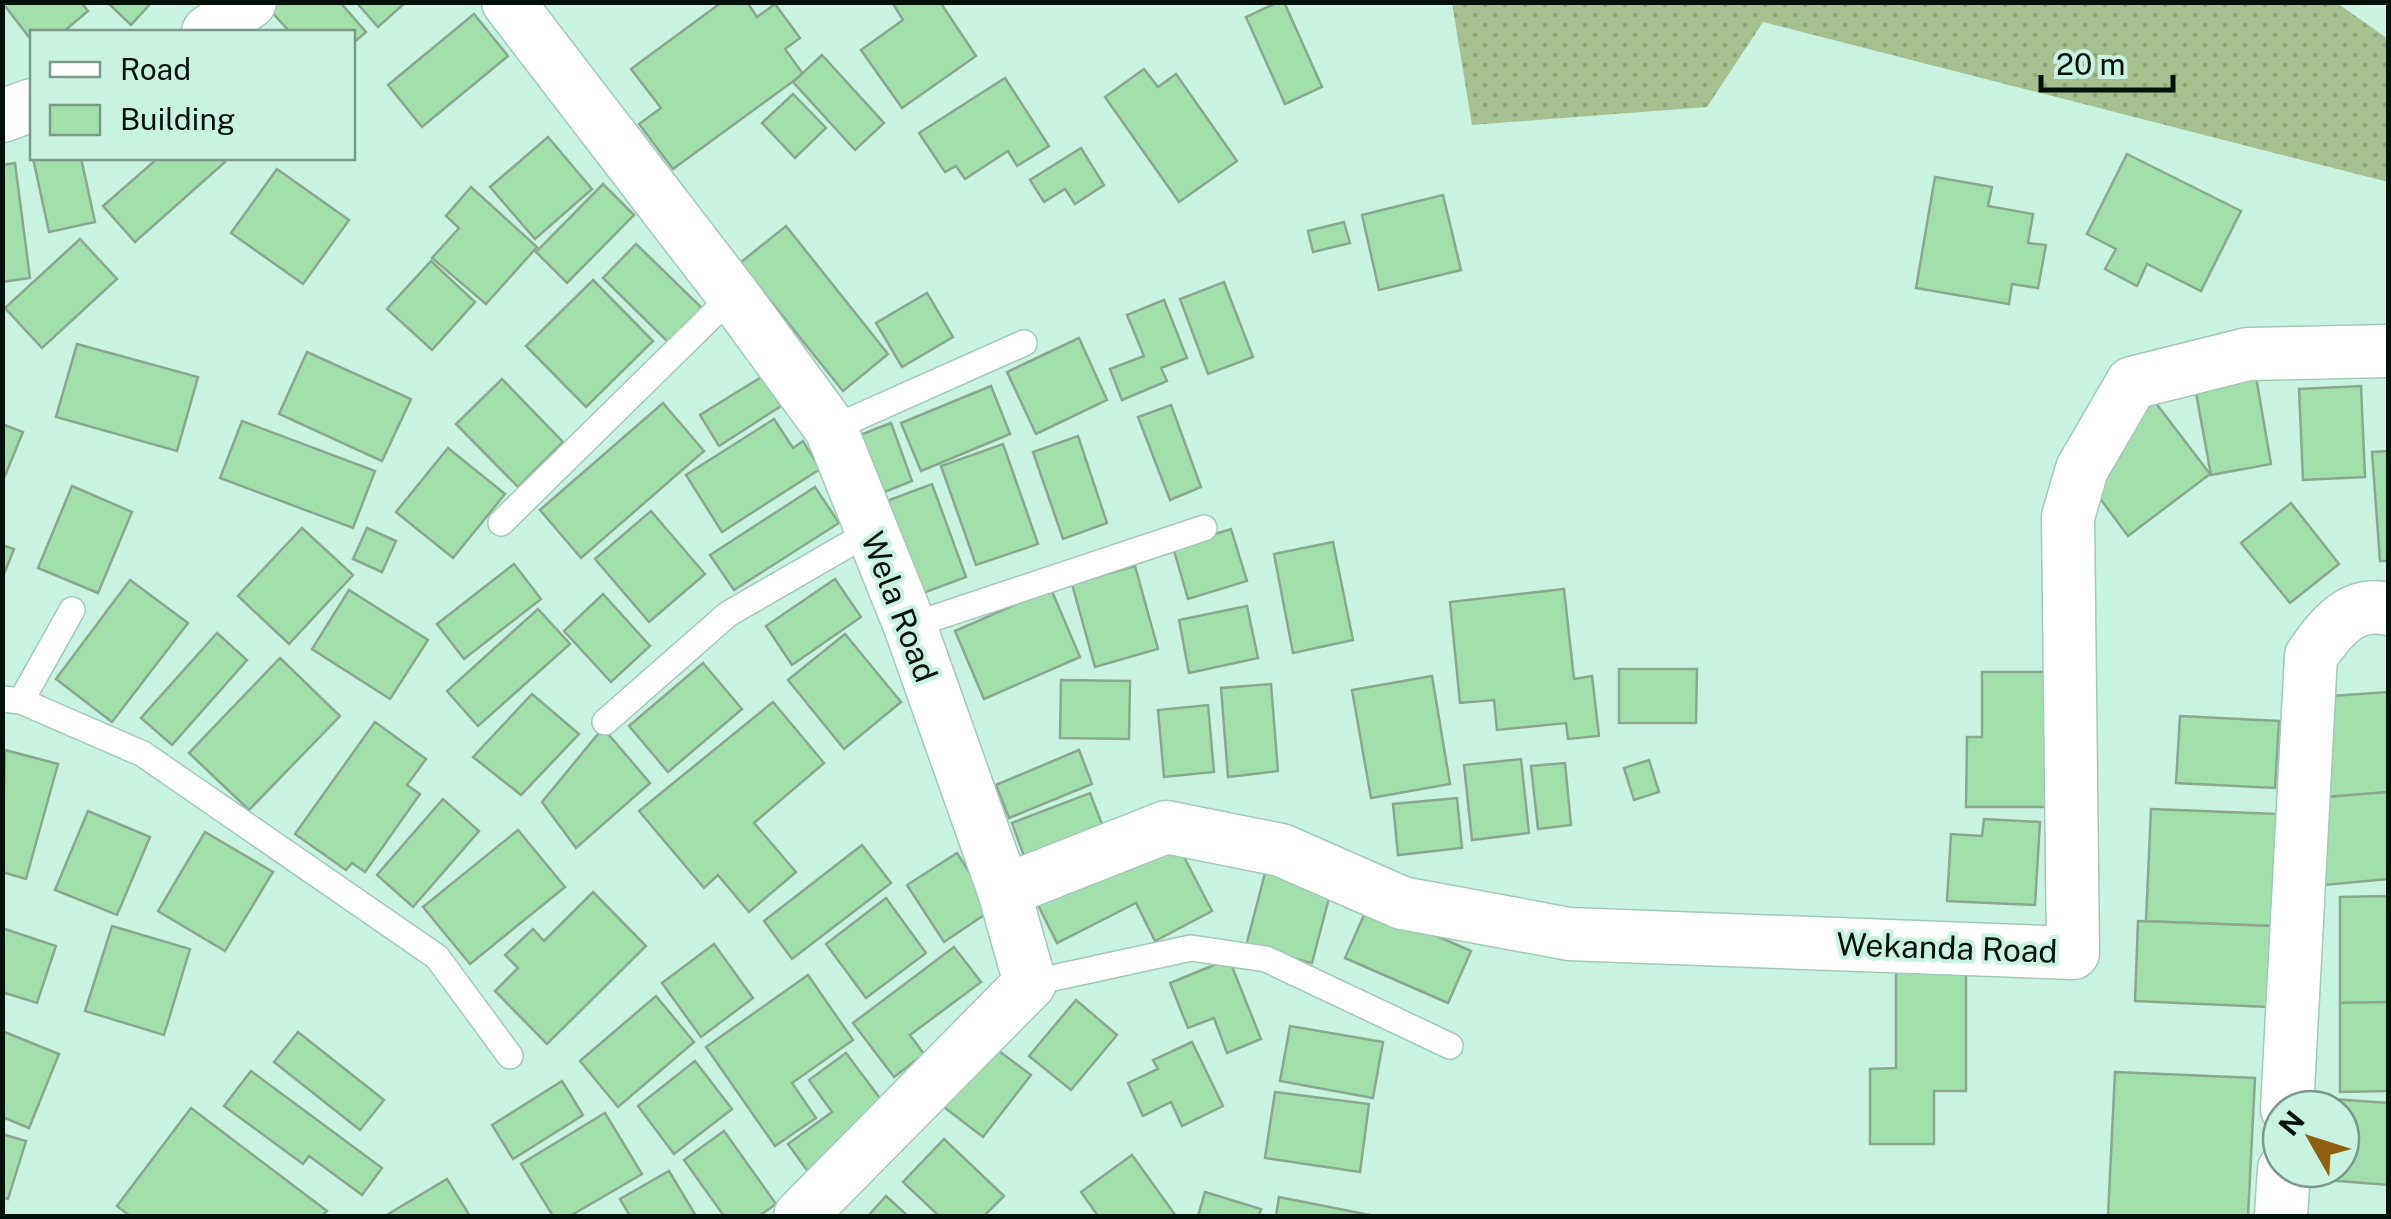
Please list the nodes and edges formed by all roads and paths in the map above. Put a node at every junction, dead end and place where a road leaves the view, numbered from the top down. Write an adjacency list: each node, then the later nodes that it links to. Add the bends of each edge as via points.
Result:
1 (250, 2): 3 (street)
2 (508, 2): 6 (street, Wela Road)
3 (211, 30)
4 (30, 106): 5 (street)
5 (2, 116)
6 (733, 295): 9 (street, Wela Road); 10 (lane)
7 (1024, 342): 9 (lane)
8 (2388, 351): 18 (street, Wekanda Road, via 2248,354 2132,383 2082,469 2068,517 2074,952 1570,934 1402,903 1281,850 1166,827)
9 (831, 428): 12 (street, Wela Road)
10 (501, 523)
11 (1204, 528): 15 (lane)
12 (870, 532): 15 (street, Wela Road); 17 (lane, via 728,614)
13 (2388, 609): 22 (street, via 2375,606 2338,619 2311,656)
14 (72, 610): 16 (lane)
15 (910, 626): 18 (street, Wela Road)
16 (12, 700): 21 (lane, via 143,754 437,957)
17 (604, 722)
18 (1004, 891): 19 (street, Wela Road)
19 (1030, 983): 20 (lane, via 1190,948 1266,959); 24 (street)
20 (1450, 1046)
21 (510, 1056)
22 (2288, 1089)
23 (2283, 1189): 25 (street)
24 (800, 1216)
25 (2281, 1216)

